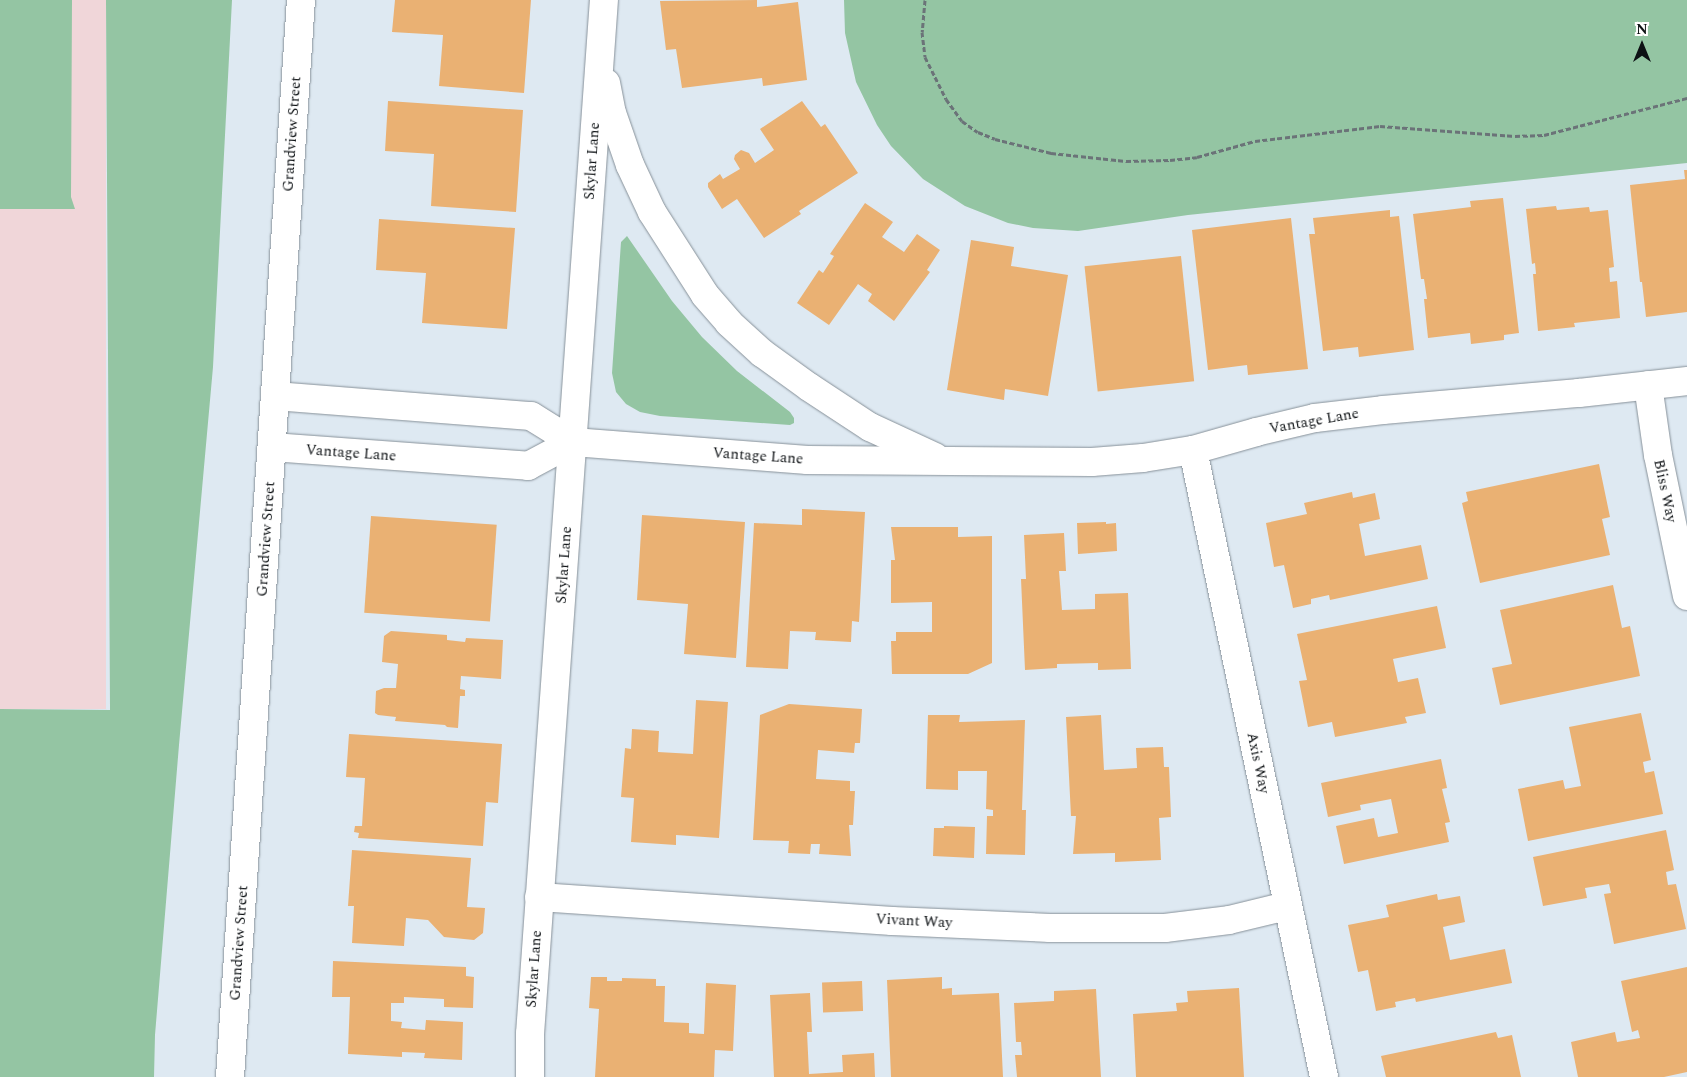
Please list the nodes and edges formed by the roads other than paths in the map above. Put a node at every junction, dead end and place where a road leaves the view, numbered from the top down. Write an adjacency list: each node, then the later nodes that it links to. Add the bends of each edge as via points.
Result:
1 (301, 0): 7 (street, Grandview Street)
2 (604, 0): 3 (street, Skylar Lane)
3 (600, 52): 4 (street, Skylar Lane, via 612,113 633,173 652,212 683,262); 8 (street, Skylar Lane)
4 (729, 323): 11 (street, Vantage Lane, via 762,353 870,427)
5 (1687, 381): 6 (street, Vantage Lane)
6 (1648, 385): 10 (street, Vantage Lane, via 1315,418); 12 (street, Bliss Way, via 1658,455)
7 (275, 396): 8 (street, Vantage Lane, via 531,416); 9 (street, Grandview Street)
8 (573, 442): 9 (street, Vantage Lane, via 528,466); 11 (street, Vantage Lane, via 806,460); 13 (street, Skylar Lane)
9 (272, 447): 15 (street, Grandview Street)
10 (1193, 450): 11 (street, Vantage Lane, via 1092,462); 14 (street, Axis Way)
11 (943, 460)
12 (1687, 596)
13 (539, 897): 14 (street, Vivant Way, via 1050,928 1165,928 1228,920); 16 (street, Skylar Lane)
14 (1287, 906): 17 (street, Axis Way)
15 (230, 1077)
16 (530, 1077)
17 (1324, 1077)

